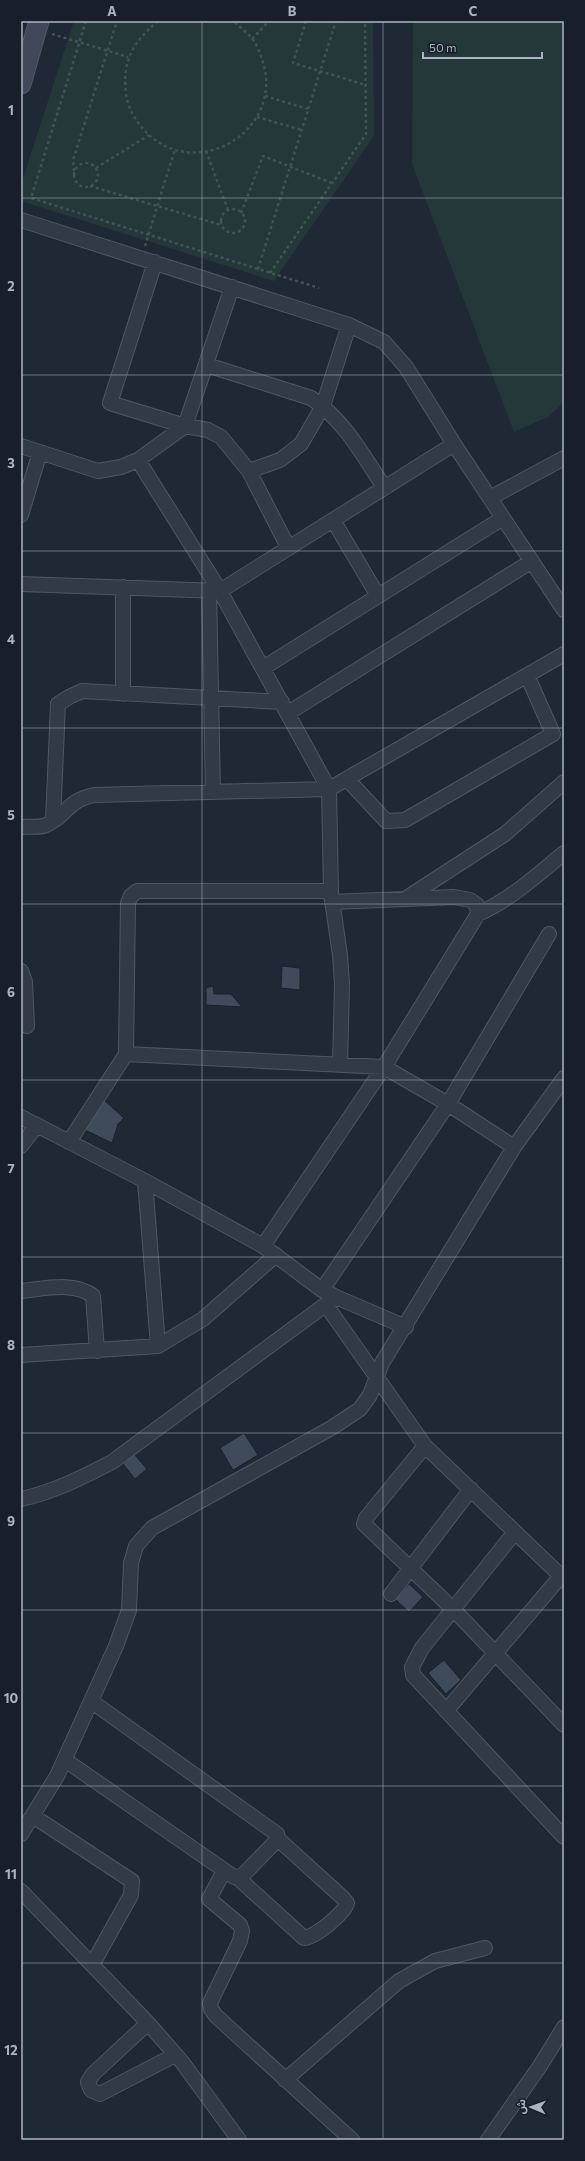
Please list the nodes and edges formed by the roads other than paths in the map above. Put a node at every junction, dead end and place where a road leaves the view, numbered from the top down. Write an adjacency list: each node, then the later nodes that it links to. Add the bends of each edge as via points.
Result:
1 (38, 25): 2 (main road)
2 (21, 84)
3 (21, 220): 4 (street)
4 (148, 260): 5 (street); 9 (street, via 110,403)
5 (232, 287): 6 (street); 7 (street)
6 (349, 325): 8 (street); 10 (street, via 384,342 393,352 406,367)
7 (207, 365): 8 (street, via 311,398); 9 (street)
8 (323, 406): 15 (street, via 301,444 280,460); 16 (street, via 338,419)
9 (185, 426): 14 (street); 15 (street, via 208,430 221,437)
10 (454, 444): 16 (street); 17 (street)
11 (21, 446): 12 (street)
12 (40, 452): 14 (street, via 98,472); 18 (street)
13 (564, 458): 17 (street)
14 (138, 460): 25 (street)
15 (249, 471): 21 (street)
16 (384, 487): 20 (street)
17 (490, 498): 19 (street)
18 (21, 515)
19 (503, 518): 22 (street); 26 (street)
20 (333, 520): 21 (street); 26 (street)
21 (288, 546): 25 (street)
22 (532, 561): 27 (street); 33 (street)
23 (21, 584): 24 (street)
24 (124, 587): 25 (street); 31 (street)
25 (215, 590): 29 (street); 32 (street)
26 (378, 596): 29 (street)
27 (564, 610)
28 (564, 654): 30 (street)
29 (263, 668): 33 (street)
30 (527, 675): 34 (street); 34 (street, via 553,734 412,816 405,820 386,822)
31 (124, 694): 32 (street); 38 (street, via 82,691 58,704)
32 (211, 698): 33 (street); 37 (street)
33 (285, 708): 36 (street)
34 (347, 778): 36 (street)
35 (564, 782): 42 (street, via 505,834)
36 (329, 788): 37 (street); 41 (street)
37 (213, 792): 38 (street, via 94,795 80,798)
38 (53, 821): 39 (street, via 45,826)
39 (21, 827)
40 (564, 853): 43 (street, via 516,892)
41 (332, 896): 42 (street); 47 (street, via 137,891 128,903); 48 (street, via 342,984)
42 (405, 899): 43 (street, via 454,897 470,900 477,905)
43 (478, 914): 49 (street)
44 (549, 934): 51 (street)
45 (21, 971): 46 (street, via 25,982)
46 (27, 1026)
47 (126, 1054): 48 (street); 54 (street)
48 (340, 1065): 49 (street)
49 (384, 1067): 51 (street); 58 (street)
50 (564, 1078): 56 (street)
51 (448, 1104): 56 (street); 60 (street)
52 (21, 1117): 53 (street)
53 (37, 1126): 54 (street); 55 (street)
54 (69, 1142): 57 (street)
55 (21, 1146)
56 (514, 1147): 63 (street)
57 (145, 1181): 58 (street); 64 (street)
58 (263, 1246): 59 (street)
59 (276, 1255): 60 (street); 64 (street, via 203,1319)
60 (322, 1290): 62 (street)
61 (21, 1291): 65 (street, via 75,1287 93,1296)
62 (331, 1301): 63 (street); 67 (street); 70 (street, via 112,1462 45,1494)
63 (406, 1327): 67 (street)
64 (158, 1346): 65 (street)
65 (97, 1351): 66 (street)
66 (21, 1356)
67 (376, 1377): 68 (street); 77 (street, via 370,1395 360,1409 333,1427 152,1528 136,1546 131,1563 129,1610)
68 (425, 1446): 69 (street); 72 (street, via 366,1518 364,1524)
69 (471, 1489): 71 (street); 72 (street)
70 (21, 1499)
71 (515, 1532): 73 (street); 75 (street)
72 (412, 1567): 74 (street); 75 (street)
73 (563, 1576): 76 (street)
74 (391, 1594)
75 (453, 1609): 76 (street); 78 (street, via 422,1648 412,1667 413,1675)
76 (496, 1653): 78 (street); 79 (street)
77 (91, 1701): 80 (street); 84 (street, via 277,1834)
78 (446, 1711): 83 (street)
79 (564, 1725)
80 (65, 1760): 81 (street); 85 (street)
81 (33, 1816): 82 (street); 89 (street, via 132,1882 131,1895)
82 (21, 1834)
83 (564, 1837)
84 (278, 1838): 86 (street); 86 (street, via 343,1898 347,1903 342,1912 312,1936 304,1938)
85 (224, 1871): 86 (street); 93 (street, via 210,1899 240,1925 242,1931 240,1941 210,2002 211,2009)
86 (238, 1878)
87 (21, 1891): 89 (street)
88 (485, 1948): 93 (street, via 435,1961 399,1981)
89 (92, 1965): 90 (street)
90 (148, 2023): 92 (street); 92 (street, via 93,2074 88,2082 91,2090 100,2094)
91 (564, 2027): 96 (street)
92 (175, 2054): 94 (street)
93 (285, 2080): 95 (street)
94 (239, 2140)
95 (352, 2140)
96 (488, 2140)

